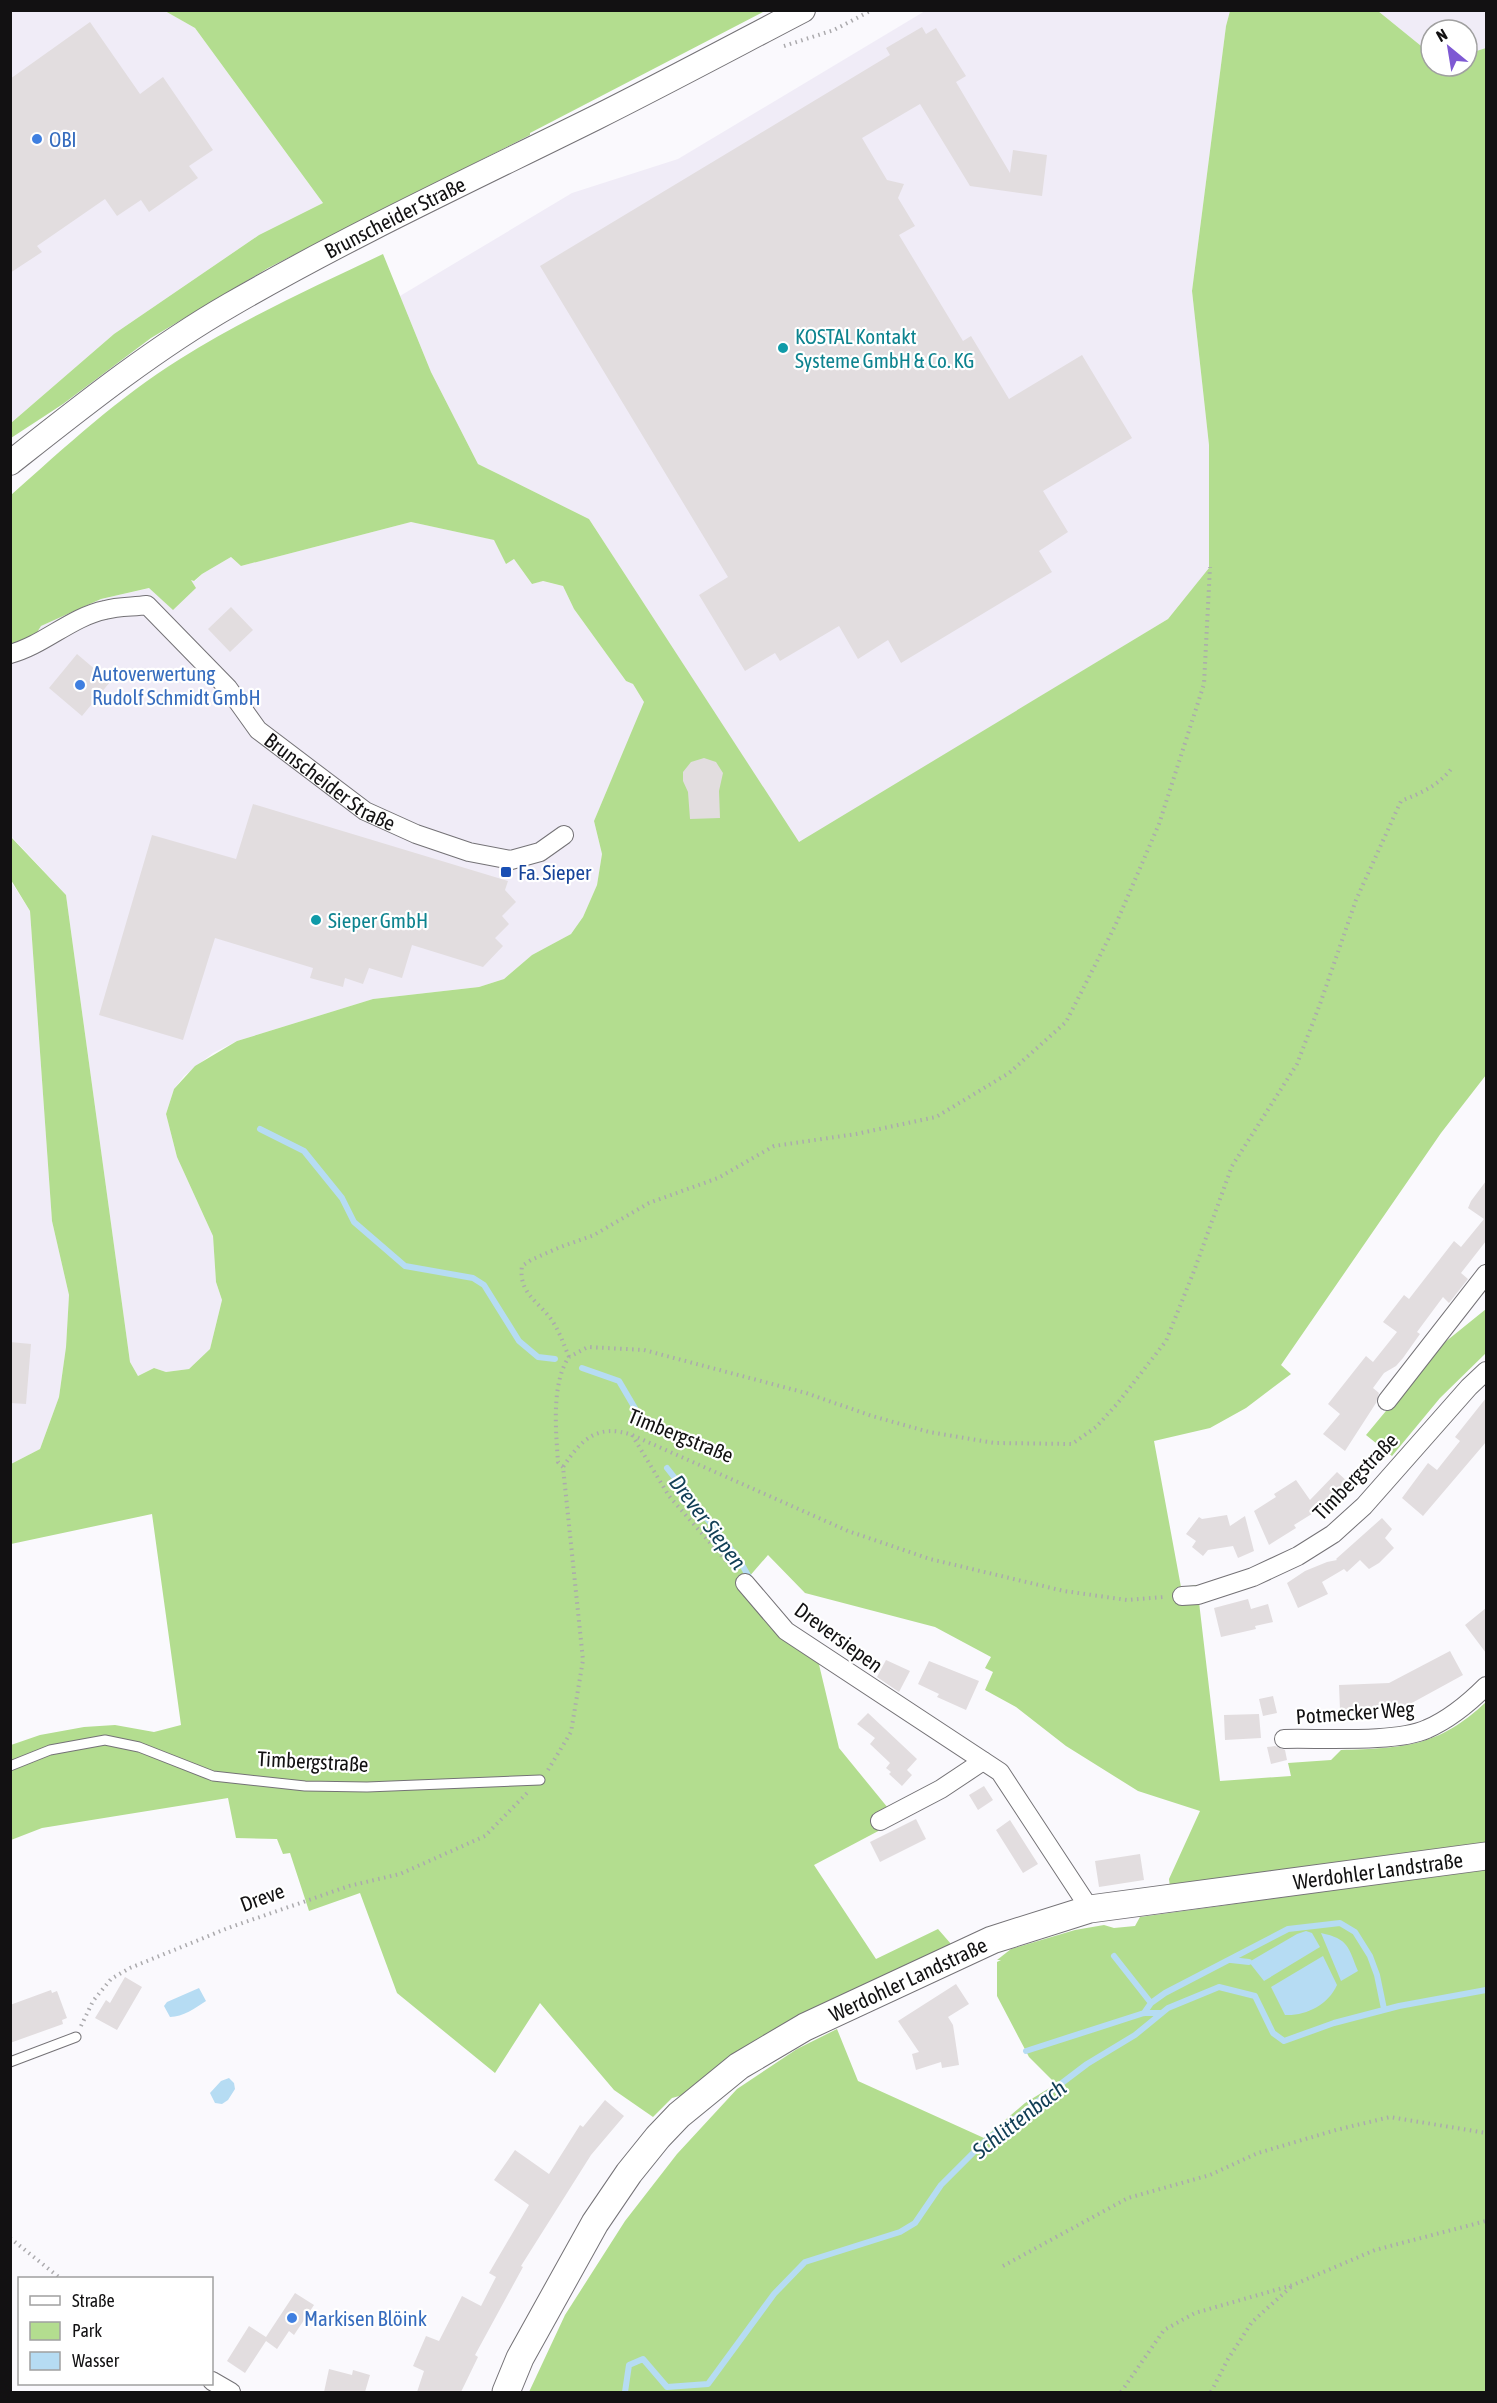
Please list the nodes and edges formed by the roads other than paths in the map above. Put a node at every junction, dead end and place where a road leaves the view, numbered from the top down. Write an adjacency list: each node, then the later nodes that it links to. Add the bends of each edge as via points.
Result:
1 (803, 10): 2 (main road, Brunscheider Straße, via 449,188 229,306 145,360)
2 (10, 463)
3 (10, 654): 4 (street, Brunscheider Straße, via 26,650 104,610 147,605 228,688 258,730 365,811 469,852 511,860 540,852)
4 (564, 835)
5 (1486, 1274): 7 (street, Timbergstraße)
6 (1486, 1371): 9 (street, Timbergstraße, via 1364,1506 1333,1534 1298,1556 1252,1577 1198,1595)
7 (1387, 1401)
8 (745, 1583): 12 (street, Dreversiepen, via 786,1631)
9 (1182, 1596)
10 (1486, 1686): 11 (street, Potmecker Weg, via 1448,1718 1414,1734)
11 (1284, 1739)
12 (983, 1761): 15 (street, via 941,1789); 17 (street, Dreversiepen, via 1000,1772)
13 (10, 1766): 14 (lane, Timbergstraße, via 50,1750 105,1740 139,1747 213,1776 306,1786)
14 (540, 1780)
15 (880, 1821)
16 (1486, 1856): 17 (main road, Werdohler Landstraße)
17 (1090, 1909): 22 (main road, Werdohler Landstraße, via 992,1940 815,2022 739,2066 698,2098 658,2137 595,2223 520,2358)
18 (76, 2037): 19 (lane)
19 (10, 2062)
20 (213, 2382): 21 (street)
21 (231, 2392)
22 (506, 2392)

